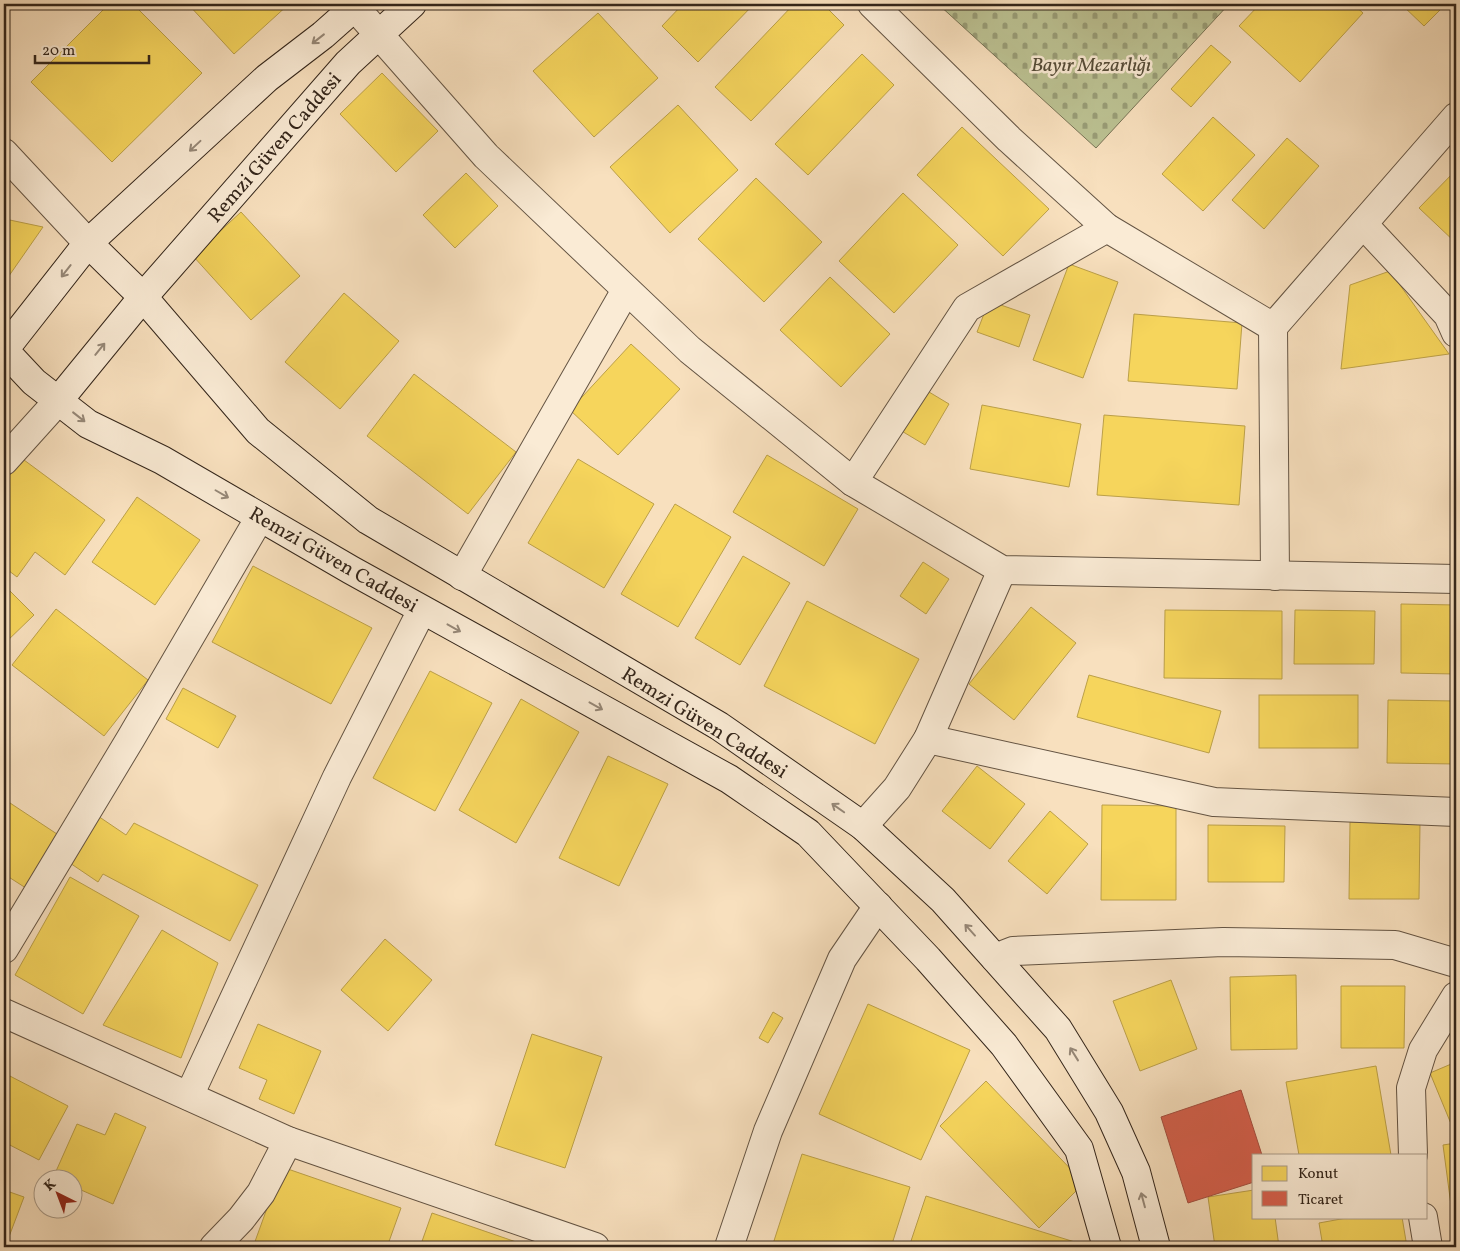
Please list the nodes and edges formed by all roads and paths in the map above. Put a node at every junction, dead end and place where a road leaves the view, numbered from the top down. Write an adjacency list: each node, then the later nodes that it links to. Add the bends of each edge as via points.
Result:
1 (412, 4): 4 (street, Remzi Güven Caddesi)
2 (872, 4): 8 (street, via 1008,139)
3 (355, 5): 4 (street); 9 (street, Remzi Güven Caddesi, one-way to 9, via 323,35 267,78)
4 (379, 35): 10 (street, via 486,156); 11 (street, Remzi Güven Caddesi, via 348,63)
5 (1456, 117): 7 (street)
6 (4, 154): 9 (street)
7 (1363, 224): 12 (street); 13 (street)
8 (1107, 228): 13 (street); 17 (street, via 967,308)
9 (88, 243): 11 (street, Remzi Güven Caddesi); 14 (street, Remzi Güven Caddesi, one-way to 14)
10 (626, 290): 17 (street, via 690,350); 20 (street)
11 (143, 297): 15 (street, Remzi Güven Caddesi, one-way to 11); 20 (street, Remzi Güven Caddesi, via 258,431 368,520)
12 (1454, 318)
13 (1273, 327): 21 (street)
14 (4, 350): 15 (street, Remzi Güven Caddesi, via 34,382)
15 (58, 401): 16 (street); 18 (street, Remzi Güven Caddesi, one-way to 18, via 88,424 162,460)
16 (4, 461)
17 (853, 482): 19 (street)
18 (260, 516): 23 (street, Remzi Güven Caddesi); 28 (street)
19 (1002, 570): 21 (street); 24 (street)
20 (462, 576): 26 (street, Remzi Güven Caddesi, one-way to 20, via 719,726)
21 (1275, 576): 22 (street)
22 (1456, 579)
23 (422, 610): 27 (street, Remzi Güven Caddesi, one-way to 27, via 729,779 808,833); 33 (street, via 337,777)
24 (928, 739): 25 (street, via 1214,802); 26 (street, via 896,788)
25 (1456, 812)
26 (863, 826): 29 (street, Remzi Güven Caddesi, one-way to 26, via 943,900)
27 (878, 906): 39 (street, via 842,959 768,1131); 40 (street, Remzi Güven Caddesi, via 1004,1044 1079,1149)
28 (4, 949)
29 (995, 958): 30 (street, via 1014,951 1223,942 1395,945); 41 (street, Remzi Güven Caddesi, one-way to 29, via 1136,1172 1109,1112 1058,1029)
30 (1456, 963)
31 (1456, 996): 35 (street, via 1423,1050 1411,1088)
32 (4, 1013): 33 (street)
33 (189, 1096): 34 (street)
34 (288, 1141): 37 (street, via 261,1193 241,1220); 38 (street)
35 (1413, 1154)
36 (1423, 1218): 42 (street)
37 (214, 1247)
38 (595, 1247)
39 (729, 1247)
40 (1107, 1247)
41 (1156, 1247)
42 (1428, 1247)

